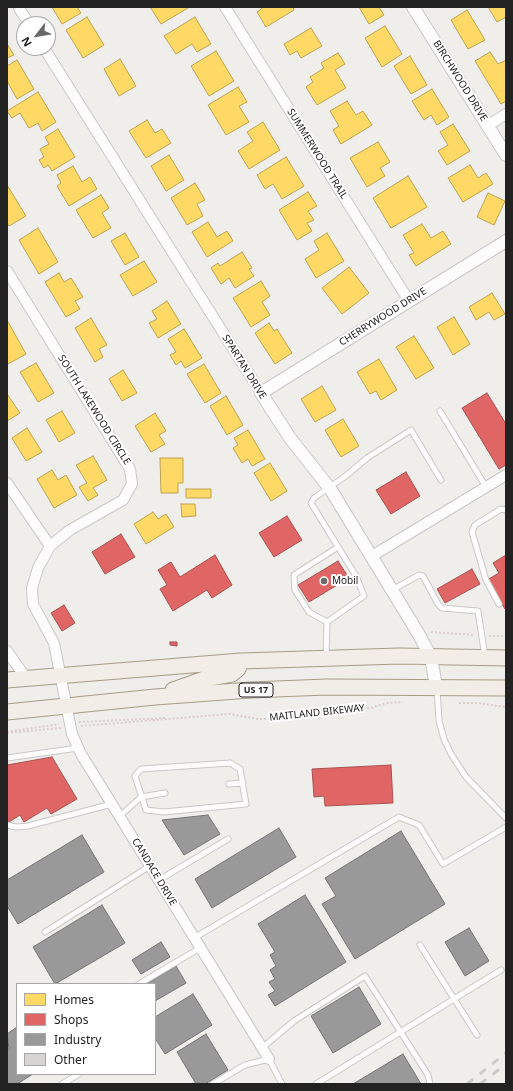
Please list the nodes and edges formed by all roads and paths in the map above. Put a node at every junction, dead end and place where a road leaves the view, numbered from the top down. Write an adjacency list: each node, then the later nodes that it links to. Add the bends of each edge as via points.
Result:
1 (225, 7): 11 (street, SUMMERWOOD TRAIL)
2 (19, 8): 4 (street)
3 (415, 8): 7 (street, BIRCHWOOD DRIVE)
4 (24, 16)
5 (49, 56): 12 (street, SPARTAN DRIVE)
6 (506, 114): 7 (street)
7 (488, 126): 8 (street, BIRCHWOOD DRIVE)
8 (506, 155)
9 (506, 241): 11 (street, CHERRYWOOD DRIVE)
10 (7, 270): 20 (street, SOUTH LAKEWOOD CIRCLE, via 130,469 132,484 123,500 70,530)
11 (409, 301): 12 (street, CHERRYWOOD DRIVE)
12 (261, 393): 17 (street, SPARTAN DRIVE, via 290,438)
13 (440, 411): 18 (lane)
14 (506, 475): 18 (street)
15 (441, 480): 17 (lane, via 411,430 367,458)
16 (7, 483): 20 (street)
17 (329, 487): 21 (lane, via 311,502); 22 (street, SPARTAN DRIVE)
18 (486, 487): 22 (street)
19 (506, 510): 24 (lane, via 501,509 475,525 472,532 486,580)
20 (50, 546): 35 (street, CANDACE DRIVE, via 38,568 32,588 34,604 54,643)
21 (338, 547): 25 (lane, via 356,576 364,596); 25 (lane, via 294,575 295,590 309,612)
22 (372, 556): 23 (street, SPARTAN DRIVE)
23 (392, 590): 27 (lane, via 419,575 422,576 442,608 478,611); 31 (street, SPARTAN DRIVE)
24 (499, 604)
25 (327, 622): 30 (lane)
26 (431, 632): 27 (path)
27 (482, 636): 28 (path); 32 (lane)
28 (506, 636)
29 (7, 651): 36 (street)
30 (326, 657): 31 (main road); 34 (main road)
31 (431, 657): 32 (main road); 38 (street, SPARTAN DRIVE)
32 (485, 658): 33 (main road)
33 (506, 658)
34 (241, 661): 35 (main road); 40 (main road, via 238,669 232,674 204,679)
35 (62, 676): 36 (main road); 43 (street, CANDACE DRIVE)
36 (26, 678): 37 (main road)
37 (7, 680)
38 (436, 687): 39 (main road, US 17); 40 (main road, US 17, via 328,687); 60 (lane, via 439,721 451,754 466,777)
39 (506, 688)
40 (155, 697): 43 (main road, US 17)
41 (404, 702): 46 (path, MAITLAND BIKEWAY, via 285,719 258,719 230,714)
42 (459, 702): 44 (path)
43 (65, 706): 45 (main road, US 17); 52 (street, CANDACE DRIVE)
44 (506, 707)
45 (7, 712)
46 (182, 718): 47 (path); 49 (path)
47 (93, 721)
48 (49, 725): 51 (path)
49 (89, 725)
50 (54, 729): 51 (path)
51 (8, 733)
52 (78, 748): 53 (lane); 58 (street, CANDACE DRIVE)
53 (7, 758)
54 (243, 783): 55 (lane); 57 (lane, via 246,804 164,812 146,810); 57 (lane, via 240,769 230,763 141,769 134,776)
55 (229, 784)
56 (165, 793): 57 (lane)
57 (142, 797): 59 (lane)
58 (112, 804): 59 (street, CANDACE DRIVE); 61 (lane, via 28,826)
59 (120, 816): 64 (street, CANDACE DRIVE)
60 (506, 818)
61 (7, 825)
62 (506, 827): 67 (lane, via 443,864 419,825 399,817)
63 (228, 838): 65 (lane)
64 (150, 866): 65 (street, CANDACE DRIVE); 66 (lane)
65 (159, 880): 67 (street, CANDACE DRIVE)
66 (45, 932)
67 (194, 938): 69 (street, CANDACE DRIVE)
68 (420, 945): 72 (lane)
69 (200, 948): 71 (lane); 75 (street, CANDACE DRIVE)
70 (501, 970): 72 (lane)
71 (141, 983)
72 (455, 999): 73 (lane); 74 (lane)
73 (401, 1033): 75 (lane, via 365,976 294,1021); 81 (lane); 82 (lane, via 428,1075)
74 (477, 1035)
75 (262, 1048): 76 (street, CANDACE DRIVE)
76 (269, 1059): 79 (lane, via 244,1065); 80 (lane)
77 (77, 1075): 78 (lane)
78 (62, 1084)
79 (213, 1084)
80 (282, 1084)
81 (316, 1084)
82 (430, 1084)

